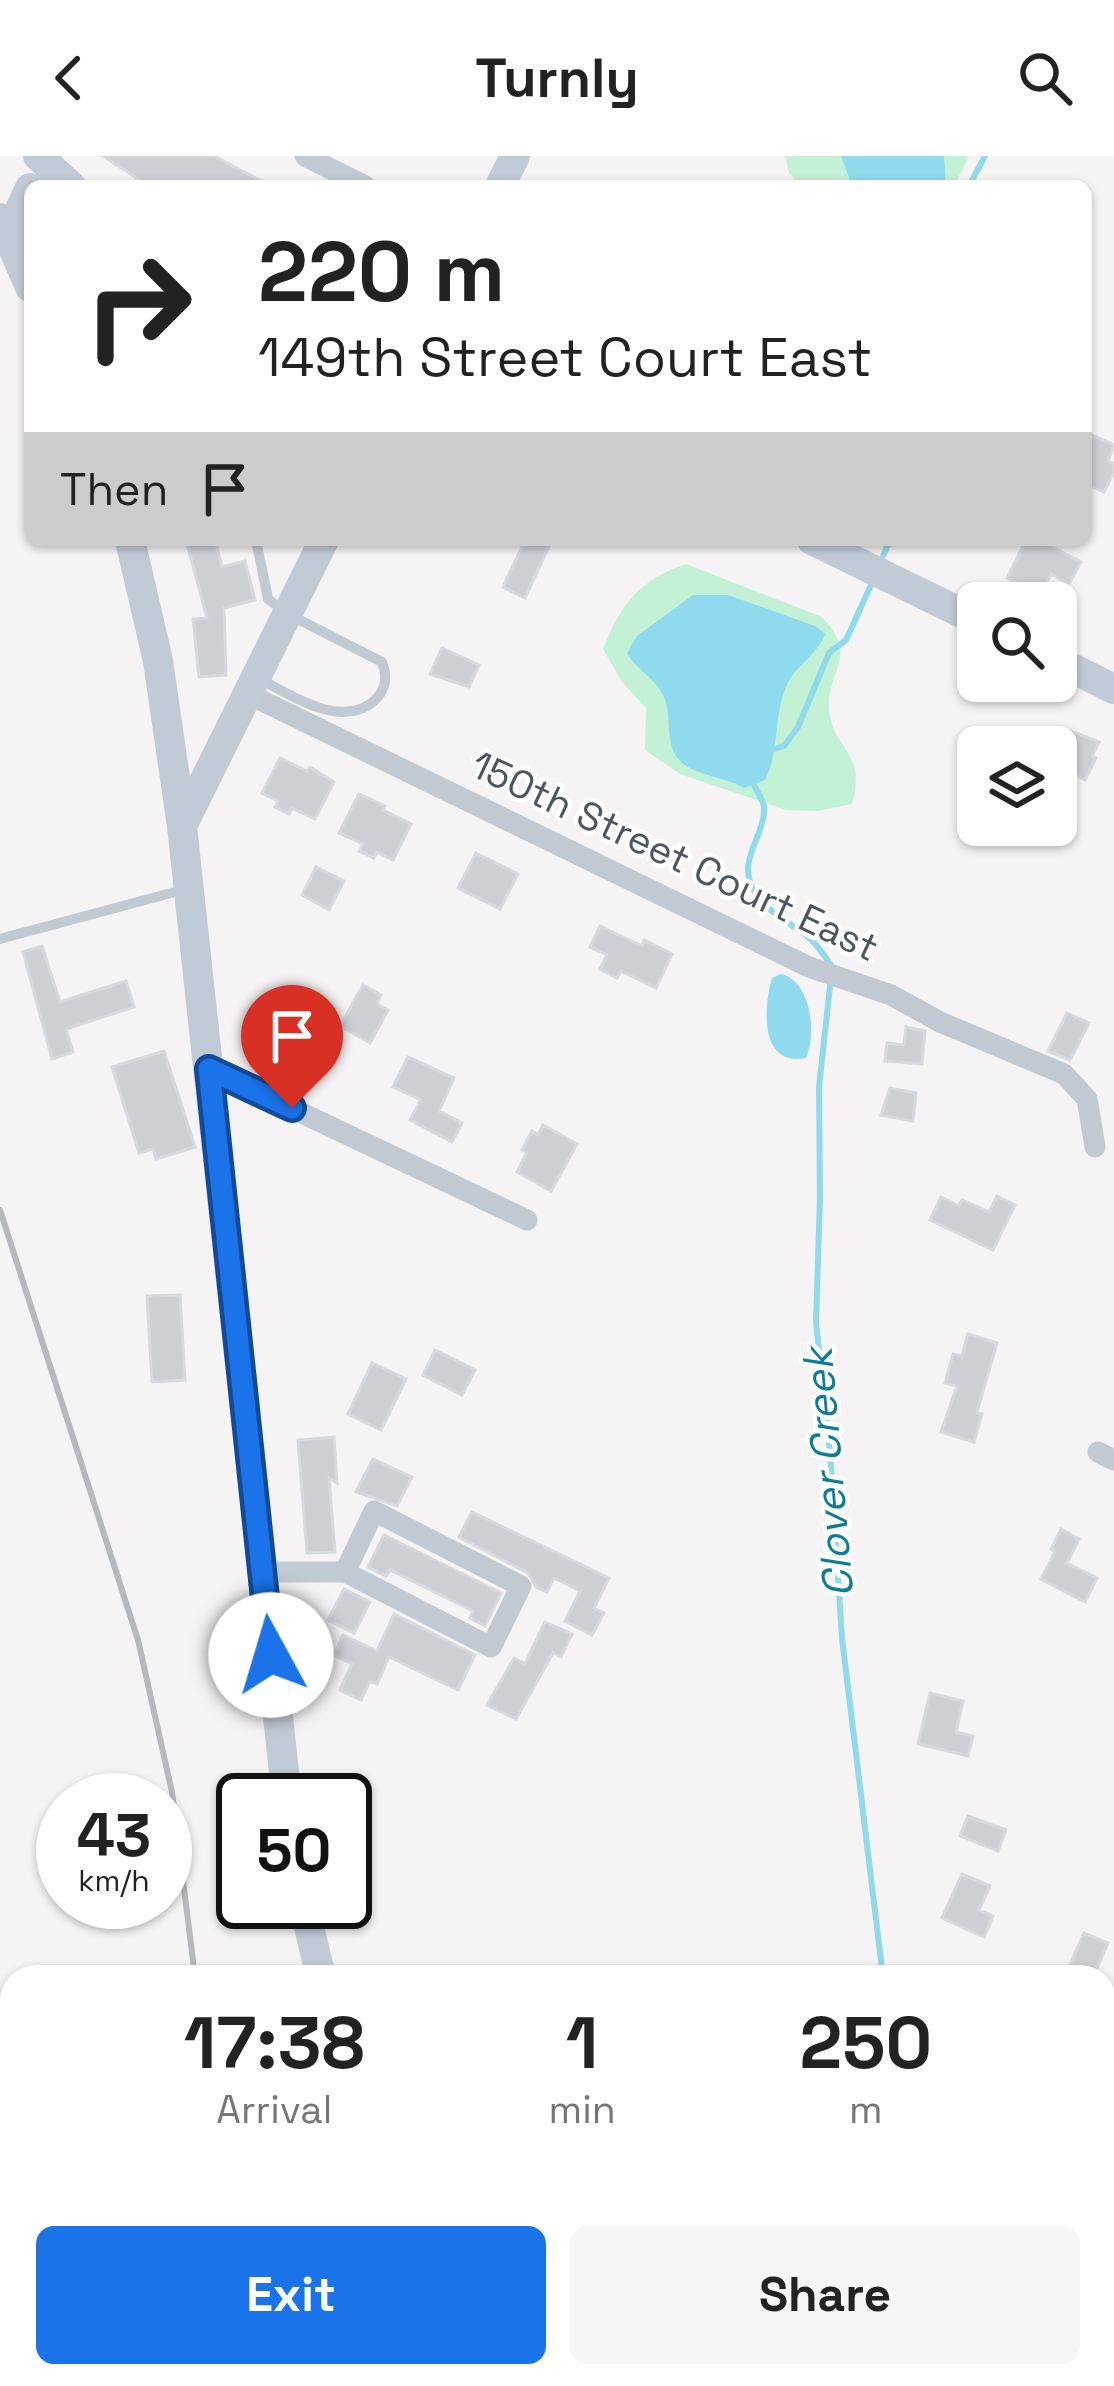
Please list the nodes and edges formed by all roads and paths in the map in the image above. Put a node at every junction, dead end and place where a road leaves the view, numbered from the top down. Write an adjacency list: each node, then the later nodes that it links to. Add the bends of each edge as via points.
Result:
1 (305, 156): 2 (street)
2 (353, 180)
3 (24, 204): 5 (main road)
4 (0, 218): 5 (main road)
5 (17, 256): 6 (main road)
6 (24, 273)
7 (131, 546): 16 (main road)
8 (257, 546): 12 (lane, via 268,599)
9 (322, 546): 12 (main road)
10 (824, 546): 11 (main road)
11 (957, 611)
12 (288, 614): 14 (main road); 14 (lane, via 382,662 384,686 371,703 340,711)
13 (1077, 670): 15 (main road)
14 (252, 686): 17 (main road); 22 (street, 150th Street Court East, via 809,968 890,995 1064,1074 1087,1099)
15 (1114, 689)
16 (170, 737): 17 (main road); 18 (main road)
17 (226, 737): 18 (main road)
18 (182, 826): 19 (main road)
19 (189, 889): 20 (lane); 21 (main road)
20 (0, 939)
21 (209, 1069): 23 (street); 24 (main road)
22 (1095, 1148)
23 (527, 1220)
24 (262, 1572): 25 (street); 26 (main road)
25 (345, 1572): 25 (street, via 491,1646 521,1586 374,1511)
26 (284, 1773)
27 (309, 1929): 28 (main road)
28 (318, 1965)

